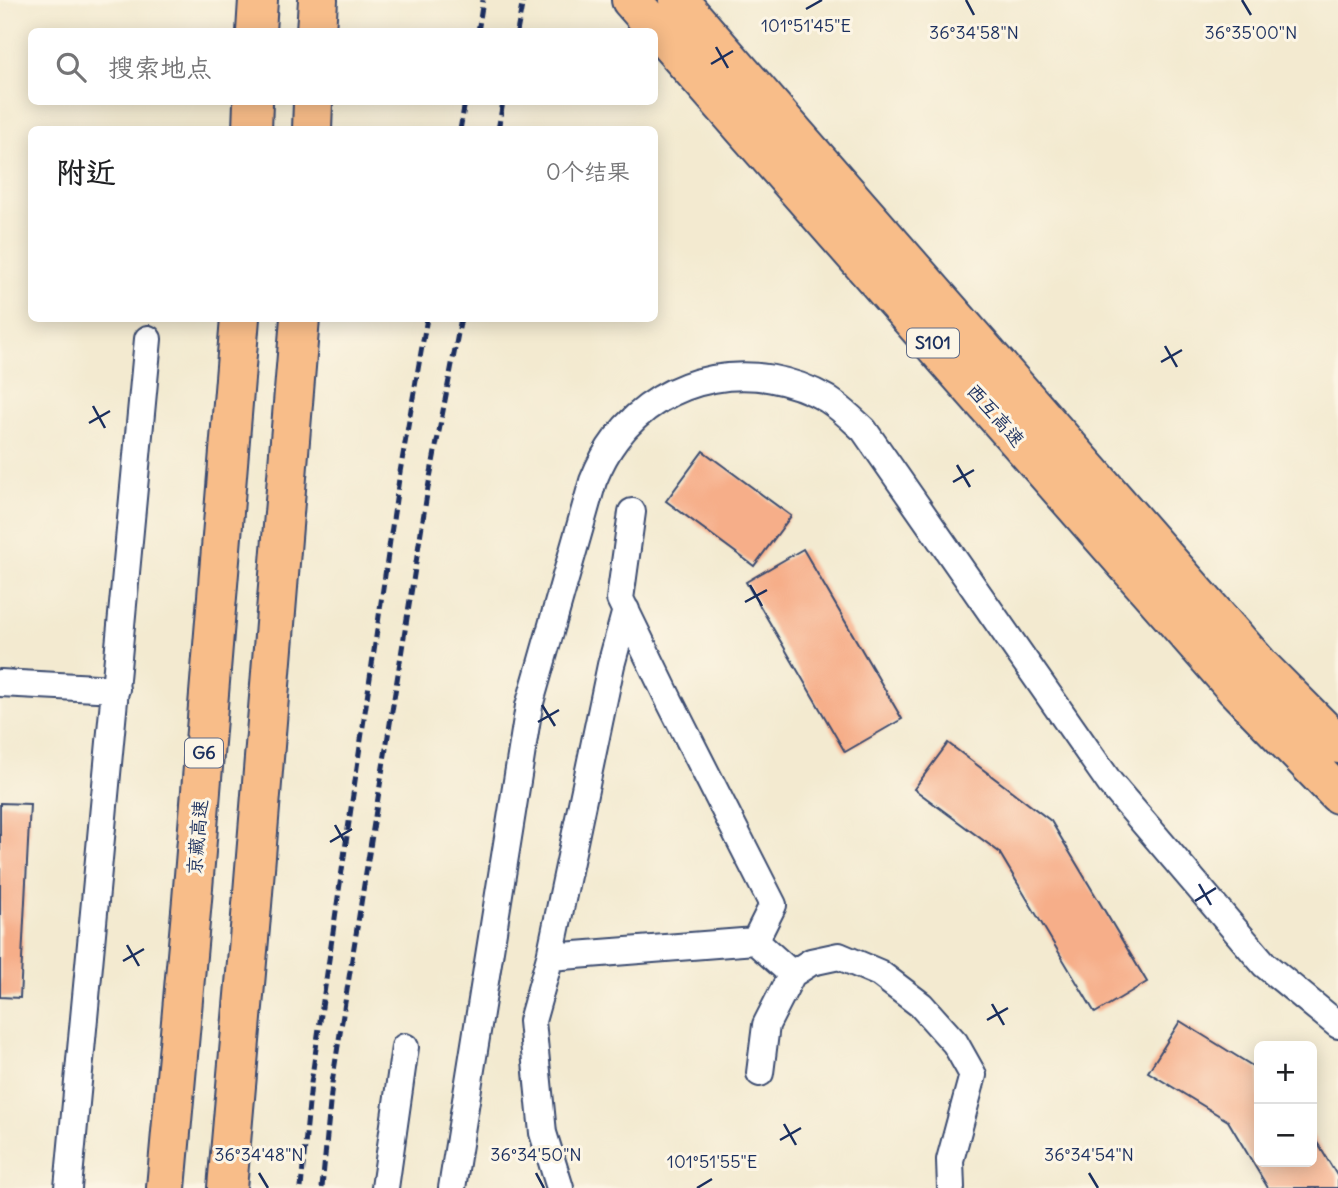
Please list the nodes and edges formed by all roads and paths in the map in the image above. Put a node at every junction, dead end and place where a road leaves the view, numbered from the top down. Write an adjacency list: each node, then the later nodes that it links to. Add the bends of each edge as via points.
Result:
1 (258, 0): 5 (highway)
2 (317, 0): 6 (highway)
3 (631, 0): 7 (highway, 西互高速 / S101)
4 (678, 0): 18 (highway, 西互高速 / S101)
5 (256, 28)
6 (316, 28)
7 (657, 28)
8 (658, 30): 18 (highway, 西互高速 / S101)
9 (253, 105): 11 (highway)
10 (313, 105): 12 (highway)
11 (252, 126)
12 (312, 126)
13 (240, 322): 30 (highway, 京藏高速 / G6)
14 (300, 322): 31 (highway)
15 (148, 339): 20 (street)
16 (632, 512): 17 (street, via 620,600)
17 (625, 610): 23 (street, via 773,905); 24 (street)
18 (1247, 676): 21 (highway, 西互高速 / S101); 22 (highway, 西互高速 / S101)
19 (0, 683): 20 (street)
20 (116, 690): 29 (street)
21 (1338, 744)
22 (1338, 793)
23 (755, 941): 24 (street); 25 (street)
24 (550, 957): 34 (street, via 532,1021 543,1133)
25 (792, 974): 28 (street, via 766,1026); 35 (street, via 811,962 839,956 879,973 921,1005 955,1043 973,1075 950,1160)
26 (1338, 1025): 33 (street, via 1265,965 1110,783 864,430 829,401 788,382 743,375 720,377 673,392 642,412 616,438 593,481 529,706)
27 (405, 1047): 32 (street)
28 (760, 1073)
29 (68, 1188)
30 (166, 1188)
31 (227, 1188)
32 (385, 1188)
33 (452, 1188)
34 (559, 1188)
35 (951, 1188)

